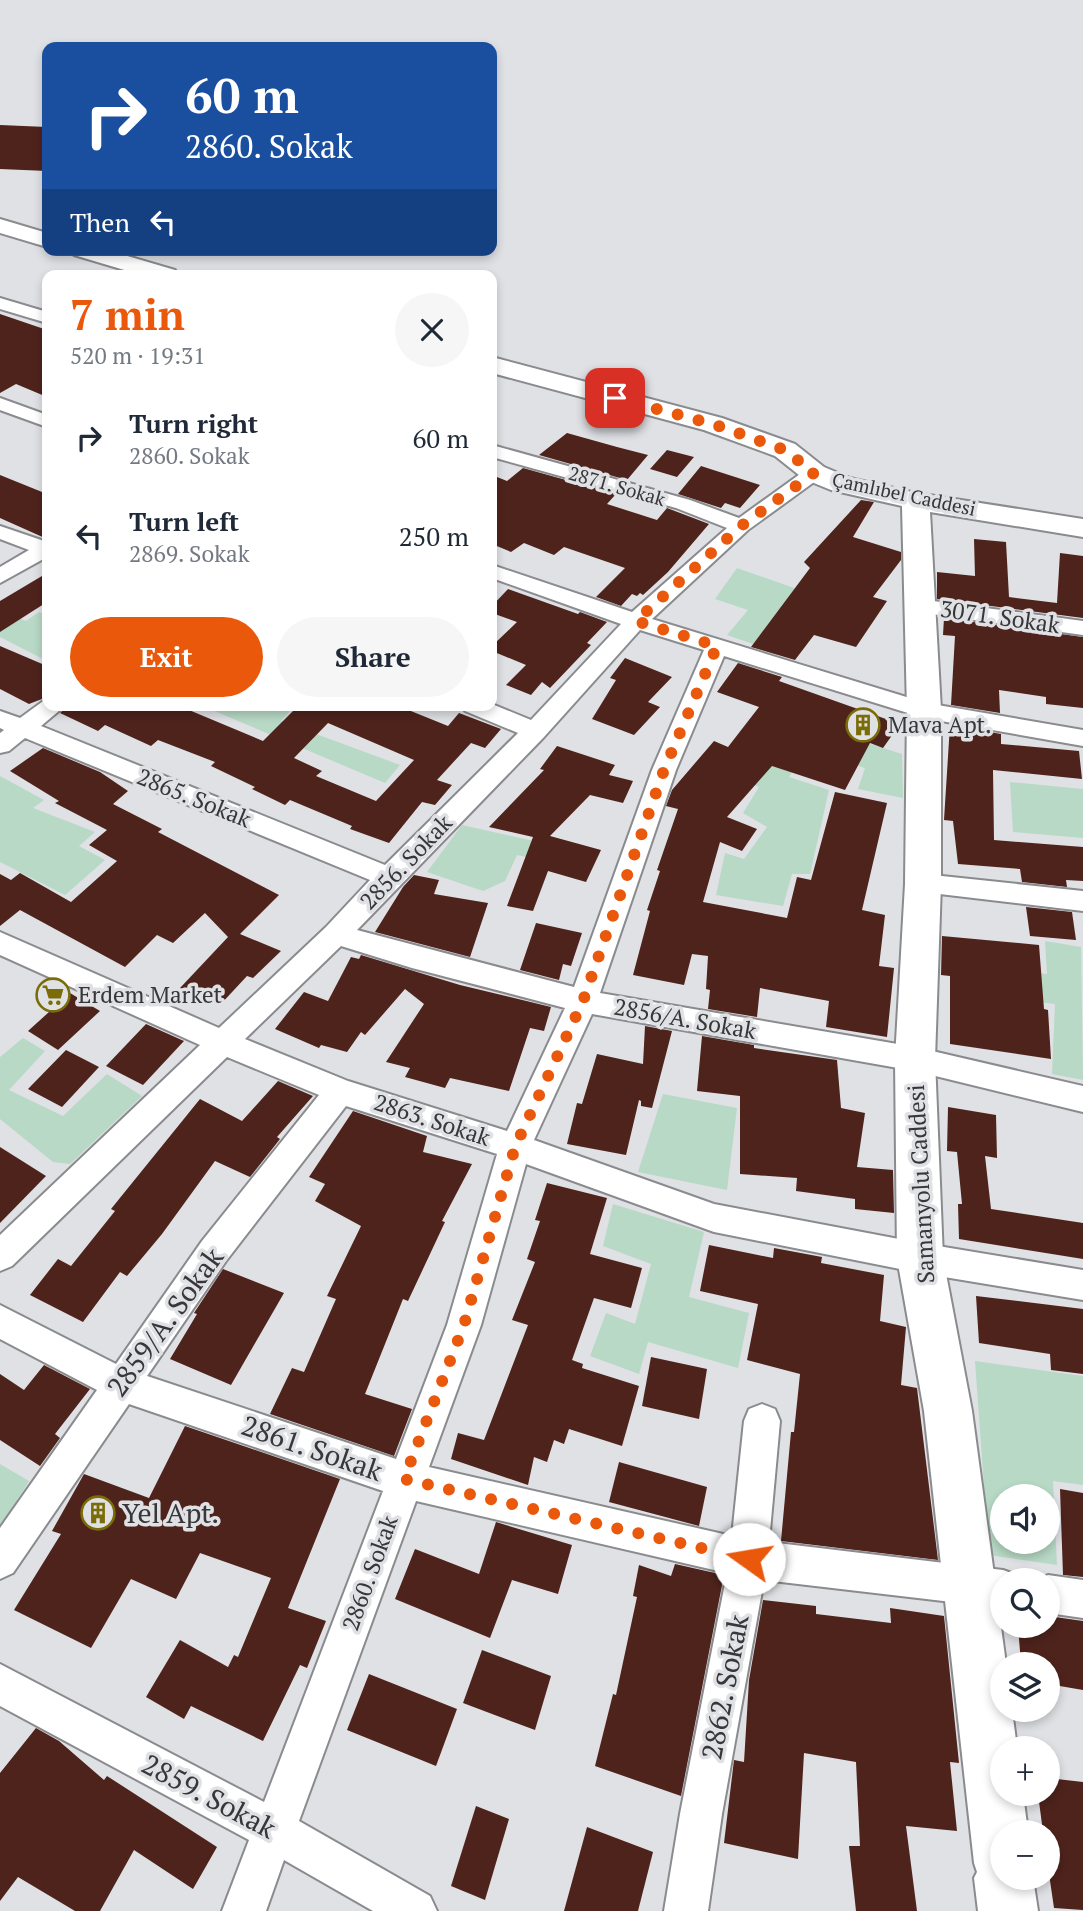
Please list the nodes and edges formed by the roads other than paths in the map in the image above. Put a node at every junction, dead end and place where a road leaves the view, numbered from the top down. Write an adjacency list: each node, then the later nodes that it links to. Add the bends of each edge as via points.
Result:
1 (0, 226): 2 (street)
2 (42, 239)
3 (102, 256): 4 (street)
4 (150, 270)
5 (0, 303): 6 (street)
6 (42, 316)
7 (497, 366): 11 (street, Çamlıbel Caddesi, via 713,424 785,450)
8 (0, 404): 9 (street)
9 (42, 419)
10 (497, 452): 13 (street, 2871. Sokak, via 683,504)
11 (814, 473): 12 (street, Çamlıbel Caddesi, via 841,484); 13 (street, 2856. Sokak)
12 (916, 500): 14 (street, Çamlıbel Caddesi); 20 (street, Samanyolu Caddesi)
13 (741, 526): 21 (street, 2856. Sokak)
14 (1083, 528)
15 (0, 532): 16 (street)
16 (42, 546)
17 (42, 551): 19 (street)
18 (497, 573): 21 (street)
19 (0, 576)
20 (918, 606): 22 (street, 3071. Sokak); 25 (street, Samanyolu Caddesi)
21 (636, 621): 23 (street); 28 (street, 2856. Sokak)
22 (1083, 628)
23 (717, 646): 25 (street); 36 (street, 2860. Sokak, via 664,770)
24 (42, 710): 27 (street)
25 (924, 710): 29 (street); 32 (street, Samanyolu Caddesi)
26 (487, 711): 28 (street)
27 (11, 724): 30 (street); 31 (street, 2865. Sokak)
28 (536, 732): 31 (street, 2856. Sokak)
29 (1083, 738)
30 (0, 745)
31 (389, 877): 34 (street, 2856. Sokak)
32 (923, 884): 33 (street); 38 (street, Samanyolu Caddesi)
33 (1083, 901)
34 (335, 934): 36 (street, 2856/A. Sokak); 37 (street, 2856. Sokak)
35 (0, 943): 37 (street, 2863. Sokak)
36 (583, 1001): 38 (street, 2856/A. Sokak); 41 (street, 2860. Sokak)
37 (222, 1042): 39 (street, 2863. Sokak); 42 (street, 2856. Sokak)
38 (915, 1059): 40 (street, 2856/A. Sokak); 43 (street, Samanyolu Caddesi)
39 (340, 1091): 41 (street, 2863. Sokak); 46 (street, 2859/A. Sokak, via 214,1251)
40 (1083, 1099)
41 (515, 1147): 43 (street, 2863. Sokak, via 714,1218); 48 (street, 2860. Sokak, via 464,1325)
42 (0, 1256)
43 (920, 1258): 44 (street, 2863. Sokak); 51 (street, Samanyolu Caddesi)
44 (1083, 1285)
45 (0, 1321): 46 (street, 2861. Sokak)
46 (120, 1384): 48 (street, 2861. Sokak); 50 (street, 2859/A. Sokak)
47 (762, 1421): 49 (street, 2862. Sokak)
48 (404, 1479): 49 (street, 2861. Sokak); 56 (street, 2860. Sokak)
49 (749, 1559): 51 (street, 2861. Sokak); 60 (street, 2862. Sokak)
50 (0, 1560)
51 (986, 1587): 55 (street, Samanyolu Caddesi)
52 (1060, 1596): 53 (street)
53 (1083, 1599)
54 (0, 1685): 56 (street, 2859. Sokak)
55 (1000, 1820)
56 (275, 1831): 58 (street, 2860. Sokak); 59 (street, 2859. Sokak)
57 (1005, 1890): 61 (street)
58 (244, 1911)
59 (415, 1911)
60 (686, 1911)
61 (1008, 1911)

